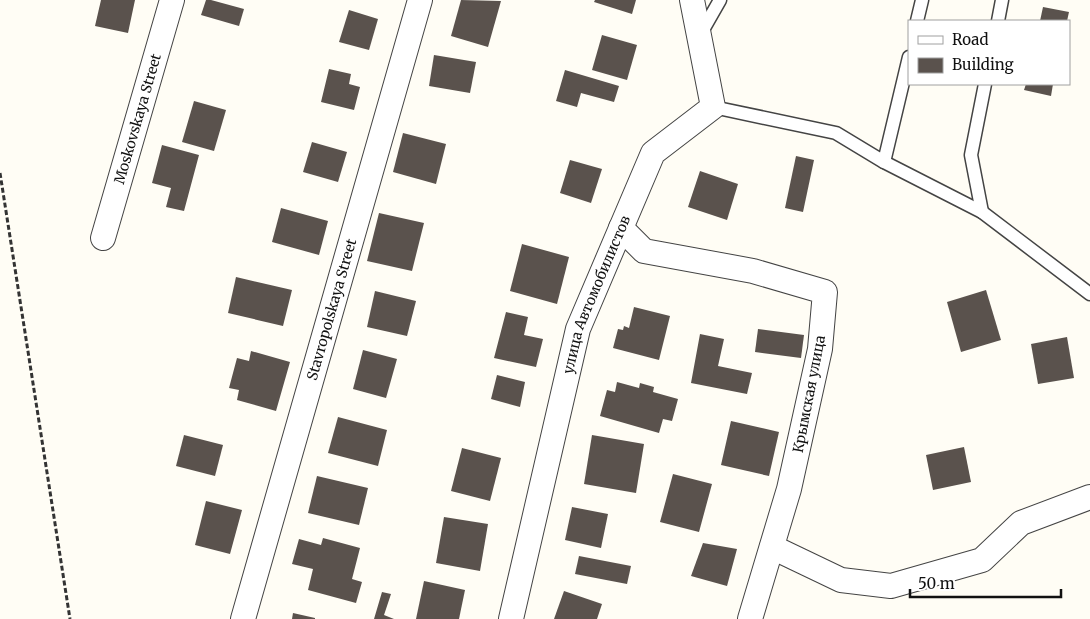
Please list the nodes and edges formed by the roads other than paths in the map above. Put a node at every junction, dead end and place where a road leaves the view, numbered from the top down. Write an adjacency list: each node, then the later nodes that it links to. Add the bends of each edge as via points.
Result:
1 (172, 0): 16 (street, Moskovskaya Street)
2 (420, 0): 20 (street, Stavropolskaya Street)
3 (692, 0): 9 (street)
4 (720, 0): 9 (lane)
5 (922, 0): 7 (lane)
6 (1002, 0): 8 (lane)
7 (917, 20)
8 (998, 20)
9 (699, 37): 12 (street)
10 (908, 61): 13 (lane)
11 (985, 85): 14 (lane, via 971,155)
12 (713, 107): 13 (lane, via 836,133); 15 (street, улица Автомобилистов, via 653,153)
13 (884, 162): 14 (lane)
14 (982, 212): 17 (lane)
15 (621, 228): 19 (street, Крымская улица, via 644,251 752,271 825,292 820,349 789,489); 21 (street, улица Автомобилистов, via 578,329)
16 (103, 238)
17 (1090, 294)
18 (1090, 497): 19 (street, via 1021,523 982,560 891,586 841,580)
19 (772, 547): 22 (street, Крымская улица)
20 (243, 619)
21 (511, 619)
22 (750, 619)

